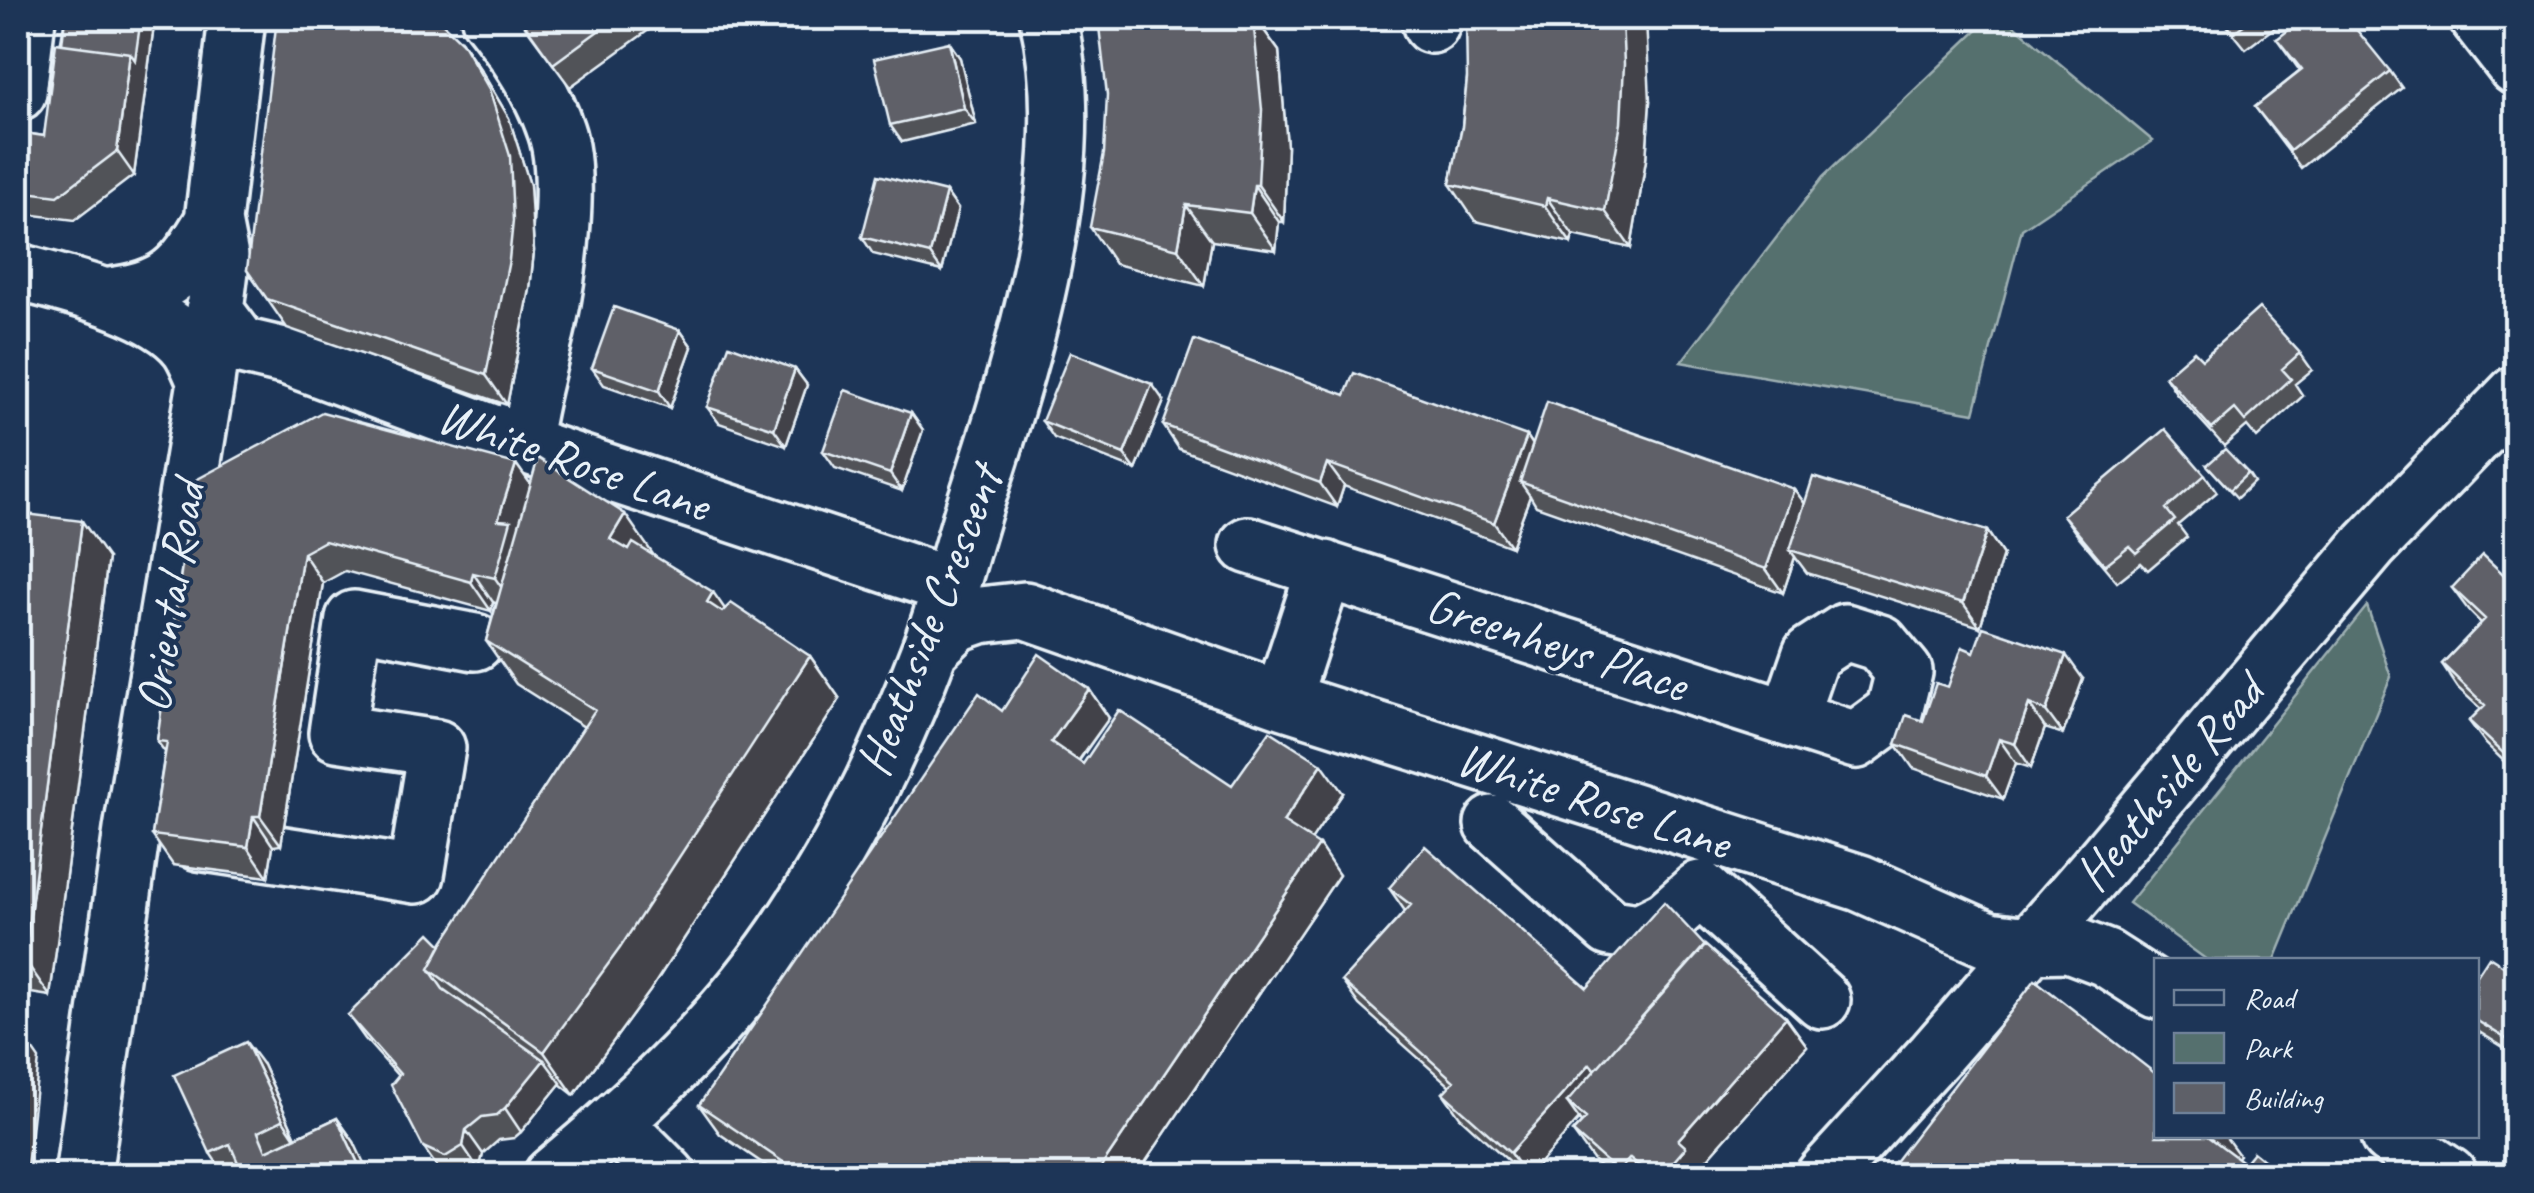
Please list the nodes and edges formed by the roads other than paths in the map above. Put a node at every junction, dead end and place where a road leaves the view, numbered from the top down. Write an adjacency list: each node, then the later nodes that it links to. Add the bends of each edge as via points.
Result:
1 (237, 18): 6 (street, Oriental Road)
2 (490, 18): 12 (street, via 546,105 562,167 548,321)
3 (1048, 18): 13 (street, Heathside Crescent, via 1056,98 1052,204 1039,282)
4 (2478, 18): 5 (street)
5 (2516, 68)
6 (213, 221): 8 (street, via 194,252 157,286); 9 (street, Oriental Road, via 221,262)
7 (18, 272): 8 (street)
8 (110, 296): 10 (street, via 188,345)
9 (214, 310): 10 (street, Oriental Road); 12 (street, White Rose Lane, via 241,346)
10 (206, 382): 23 (street, Oriental Road)
11 (2516, 394): 25 (street, Heathside Road, via 2370,545)
12 (522, 444): 16 (street, White Rose Lane)
13 (975, 506): 16 (street, Heathside Crescent); 17 (street, via 992,564)
14 (1248, 545): 15 (street, Greenheys Place)
15 (1325, 569): 20 (street); 21 (street, Greenheys Place)
16 (951, 586): 19 (street, Heathside Crescent)
17 (1025, 610): 19 (street, White Rose Lane, via 957,623); 20 (street, White Rose Lane)
18 (475, 642): 23 (street, via 354,618 337,733 437,748 416,875)
19 (930, 648): 28 (street, Heathside Crescent, via 848,828 793,924 786,972)
20 (1282, 700): 24 (street, White Rose Lane)
21 (1789, 718)
22 (1493, 824): 24 (street, via 1610,928 1640,932 1667,918)
23 (132, 830): 31 (street, Oriental Road)
24 (1710, 864): 25 (street, White Rose Lane, via 1860,883 1990,940); 27 (street)
25 (2029, 946): 26 (street, White Rose Lane, via 2068,944 2106,958); 30 (street, Heathside Road)
26 (2154, 989)
27 (1822, 1000)
28 (616, 1124): 32 (street, Heathside Crescent); 33 (street)
29 (2392, 1138): 34 (street)
30 (1841, 1170)
31 (83, 1176)
32 (552, 1176)
33 (668, 1176)
34 (2449, 1176)

